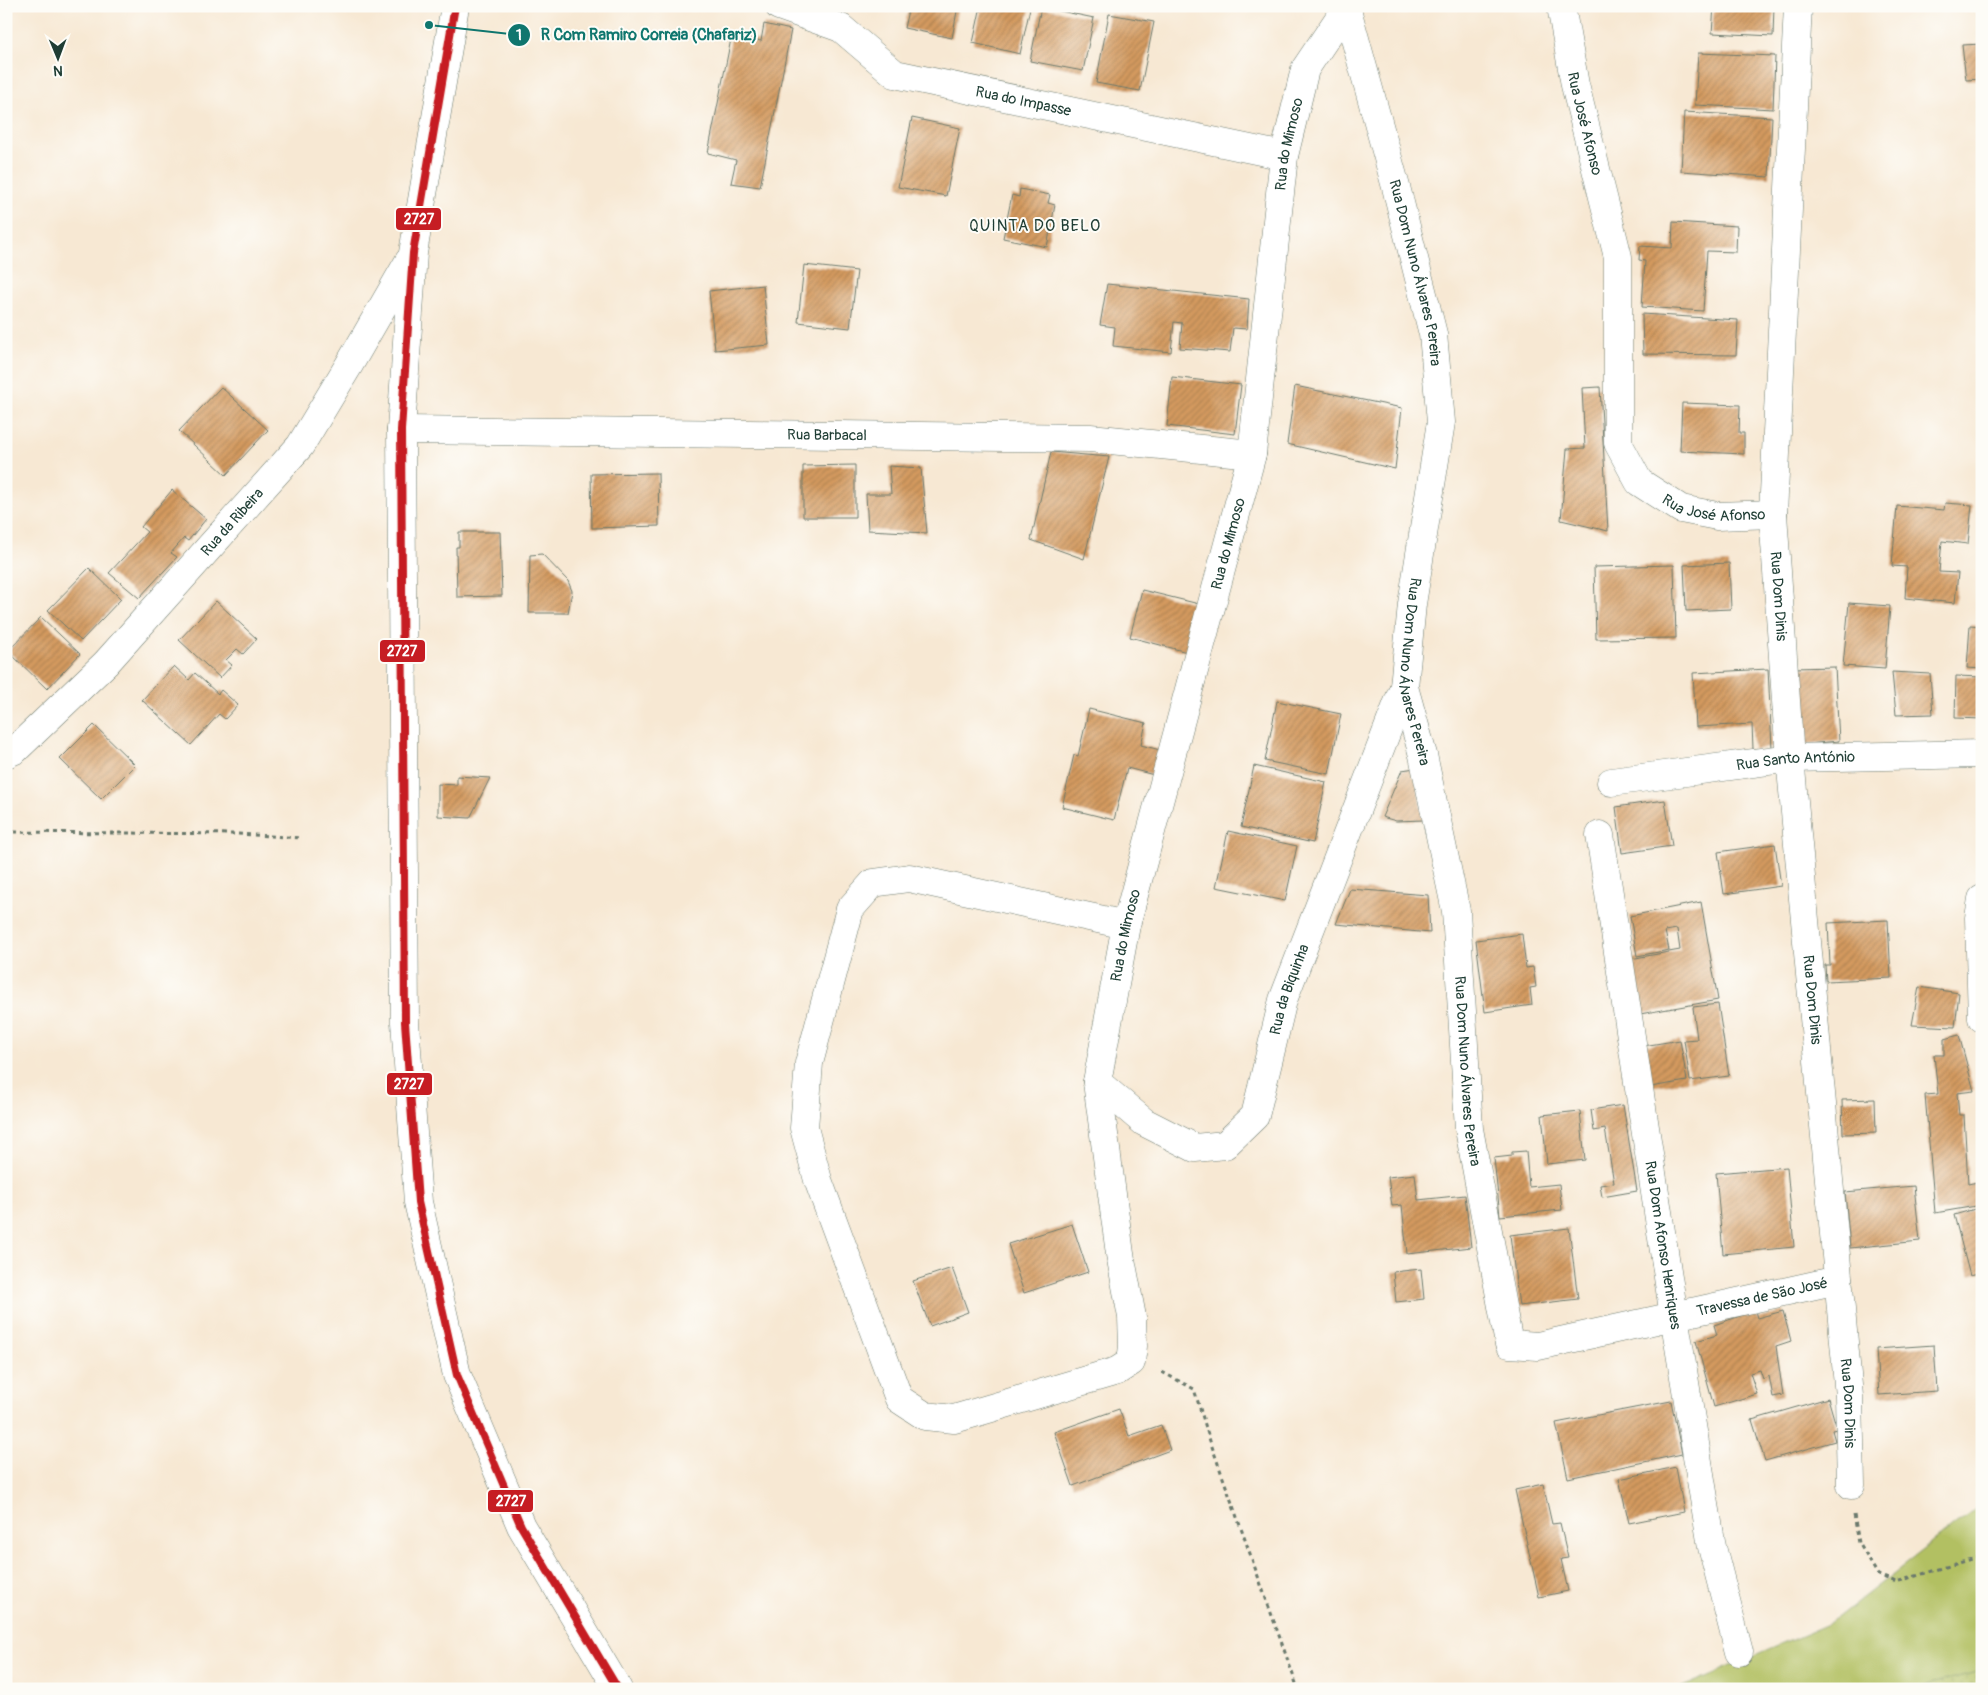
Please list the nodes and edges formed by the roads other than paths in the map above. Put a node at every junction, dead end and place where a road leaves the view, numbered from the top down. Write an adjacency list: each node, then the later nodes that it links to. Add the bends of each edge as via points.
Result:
1 (455, 6): 7 (street)
2 (780, 6): 6 (street, Rua do Impasse, via 841,28 895,74)
3 (1561, 6): 10 (street, Rua José Afonso, via 1575,85 1618,257 1618,443 1639,482 1681,508 1718,516)
4 (1798, 6): 10 (street, Rua José Afonso)
5 (1346, 7): 6 (street, Rua do Mimoso, via 1304,69); 11 (street, Rua Dom Nuno Álvares Pereira, via 1433,334 1441,422 1412,604)
6 (1284, 156): 9 (street, Rua do Mimoso)
7 (413, 253): 8 (street); 12 (street, Rua da Ribeira, via 300,446 106,663 15,750)
8 (401, 430): 9 (street, Rua Barbacal, via 1090,438); 26 (street, via 405,1022 418,1202 457,1375 521,1526)
9 (1252, 454): 18 (street, Rua do Mimoso)
10 (1774, 514): 14 (street, Rua Dom Dinis)
11 (1404, 687): 20 (street, Rua da Biquinha, via 1283,1000 1255,1116 1225,1145 1195,1148 1144,1122); 23 (street, Rua Dom Nuno Álvares Pereira, via 1424,755 1456,912 1469,1129)
12 (6, 754)
13 (1982, 754): 14 (street, Rua Santo António)
14 (1790, 758): 15 (street, Rua Santo António); 21 (street, Rua Dom Dinis)
15 (1612, 782)
16 (1600, 835): 22 (street, Rua Dom Afonso Henriques)
17 (1982, 899): 19 (street, via 1979,918)
18 (1126, 925): 20 (street, Rua do Mimoso); 20 (street, Rua do Mimoso, via 909,878 873,883 850,909 809,1063 804,1128 818,1180 898,1399 925,1416 954,1419 1117,1371 1131,1362 1132,1317 1120,1254)
19 (1982, 1018)
20 (1097, 1082)
21 (1838, 1280): 22 (street, Travessa de São José); 24 (street, Rua Dom Dinis, via 1849,1396)
22 (1674, 1316): 23 (street, Travessa de São José, via 1538,1346); 25 (street, Rua Dom Afonso Henriques, via 1712,1547)
23 (1509, 1344)
24 (1851, 1485)
25 (1739, 1652)
26 (618, 1689)

